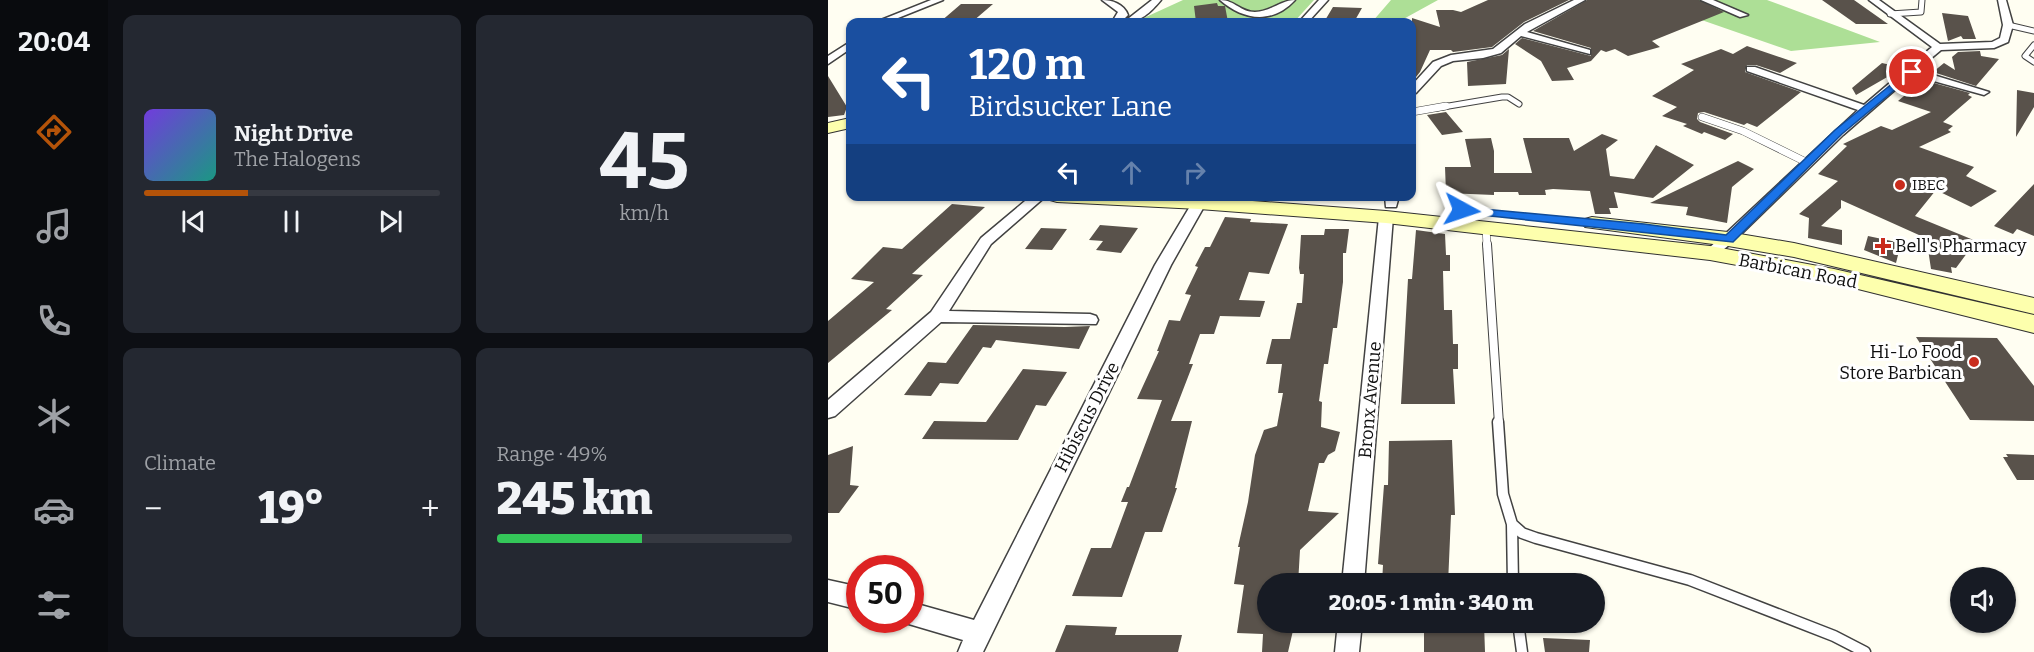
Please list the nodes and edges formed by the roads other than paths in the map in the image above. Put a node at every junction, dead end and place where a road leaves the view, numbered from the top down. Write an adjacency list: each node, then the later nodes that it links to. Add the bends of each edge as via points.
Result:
1 (939, 0): 14 (street)
2 (1106, 0): 15 (street, via 1122,11)
3 (1157, 0): 16 (street)
4 (1224, 0): 5 (street, via 1243,12 1259,14 1277,11)
5 (1291, 0)
6 (1324, 0): 17 (street)
7 (1581, 0): 20 (street)
8 (1705, 0): 13 (street)
9 (1873, 0): 12 (street)
10 (1922, 0): 12 (lane, via 1921,12)
11 (2002, 0): 18 (street)
12 (1890, 14): 22 (street)
13 (1743, 15)
14 (892, 18)
15 (1120, 18)
16 (1137, 18)
17 (1307, 18)
18 (2008, 25): 19 (lane); 22 (street, via 2006,40 1994,45)
19 (2034, 32)
20 (1520, 33): 24 (street); 29 (street, via 1497,51 1437,64)
21 (2034, 45): 26 (lane, via 2025,56)
22 (1938, 47): 28 (street)
23 (846, 48): 25 (street)
24 (1586, 52)
25 (828, 61)
26 (2034, 62)
27 (1751, 69): 32 (street)
28 (1912, 72): 30 (street); 32 (street)
29 (1416, 87)
30 (1984, 92)
31 (1519, 104): 33 (lane, via 1502,97)
32 (1866, 109): 39 (street)
33 (1416, 111)
34 (1702, 117): 39 (lane, via 1743,131)
35 (846, 124): 36 (main road)
36 (828, 128)
37 (846, 132): 38 (main road)
38 (828, 136)
39 (1808, 163): 46 (street)
40 (1034, 201): 49 (street, via 986,241)
41 (1158, 201): 43 (main road, Barbican Road)
42 (1338, 201): 44 (main road, Barbican Road)
43 (1199, 203): 44 (main road, Barbican Road); 61 (street, Hibiscus Drive, via 1163,265)
44 (1389, 206): 45 (main road, Barbican Road); 46 (main road, Barbican Road); 54 (street, Bronx Avenue)
45 (1486, 227): 47 (main road, Barbican Road); 53 (lane, via 1503,494)
46 (1728, 239): 47 (street); 48 (main road, Barbican Road, via 1794,250)
47 (1710, 253): 51 (main road, Barbican Road, via 1834,276)
48 (2034, 306)
49 (937, 316): 50 (street); 52 (street)
50 (1090, 320)
51 (2034, 324)
52 (828, 411)
53 (1512, 524): 55 (lane); 64 (lane, via 1536,538 1690,580 1834,636)
54 (1354, 573)
55 (1513, 573)
56 (828, 591): 57 (street)
57 (846, 596)
58 (924, 620): 61 (street, Hibiscus Drive)
59 (1349, 633): 62 (street)
60 (1519, 633): 63 (lane)
61 (975, 642)
62 (1347, 652)
63 (1522, 652)
64 (1865, 652)

